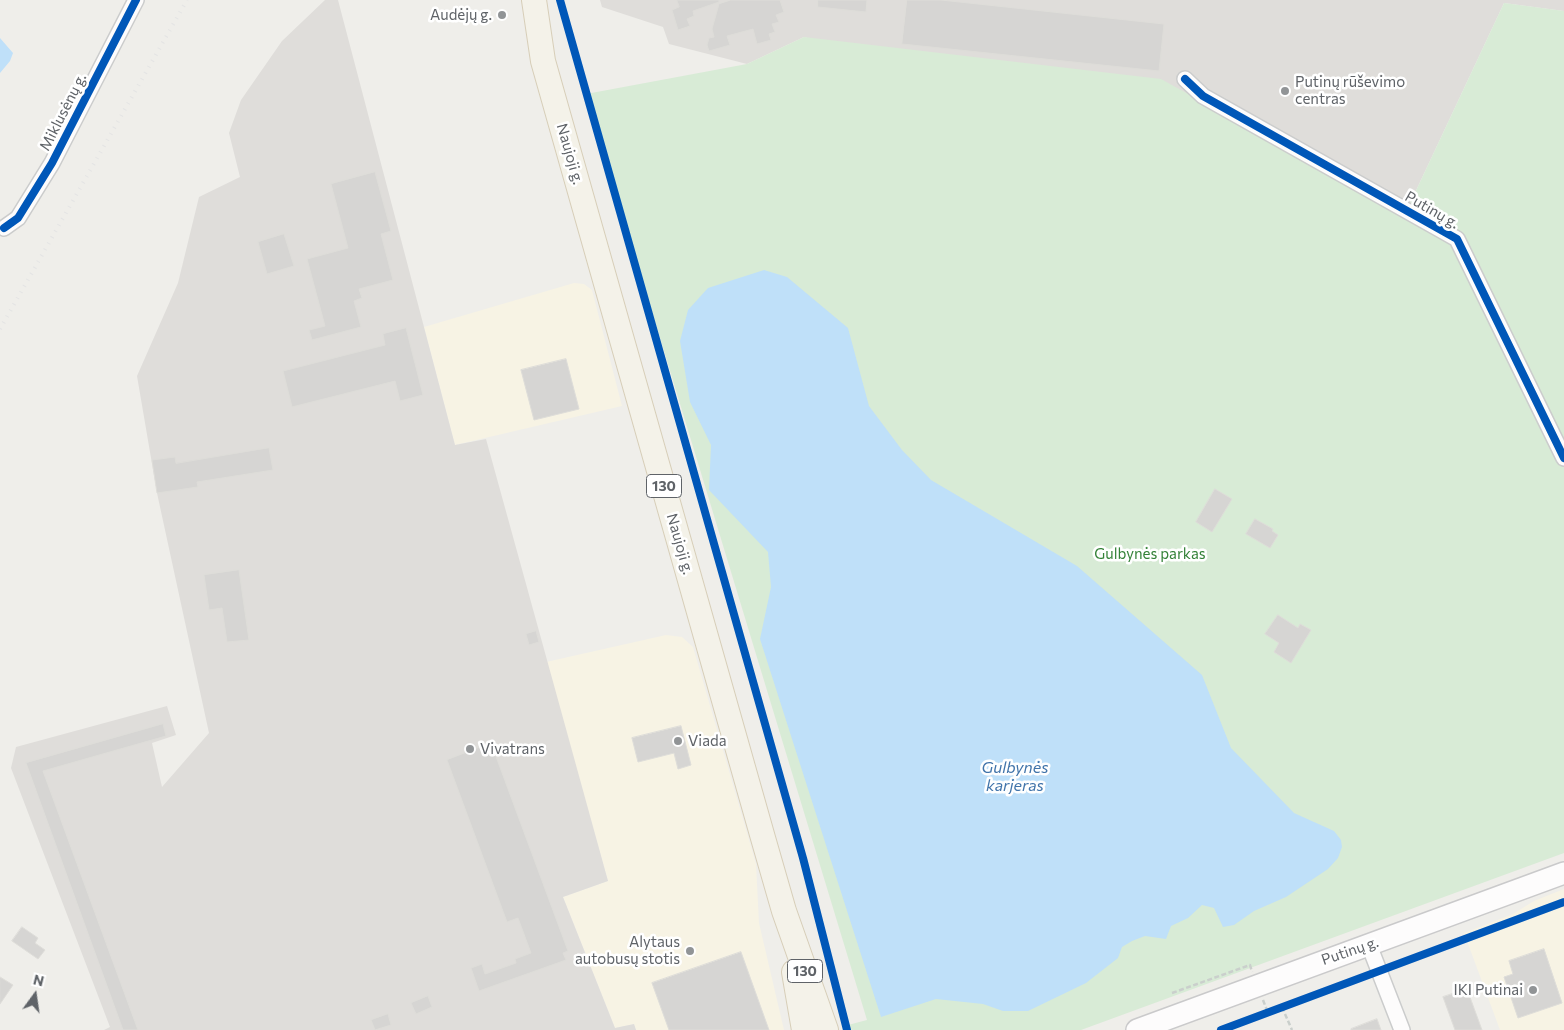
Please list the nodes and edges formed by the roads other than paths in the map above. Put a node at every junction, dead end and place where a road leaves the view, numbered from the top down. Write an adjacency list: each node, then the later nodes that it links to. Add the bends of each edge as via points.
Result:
1 (136, 0): 6 (street, Miklusėnų g., via 52,163 18,218)
2 (517, 0): 4 (main road, Naujoji g. / 130)
3 (534, 0): 4 (main road, Naujoji g. / 130)
4 (543, 61): 9 (main road, Naujoji g. / 130)
5 (1185, 79): 7 (street, Putinų g., via 1203,96 1457,238)
6 (4, 228)
7 (1564, 458)
8 (1564, 872): 10 (main road, Putinų g.)
9 (784, 911): 11 (main road, Naujoji g.); 12 (main road, Naujoji g. / 130)
10 (1369, 945): 13 (main road, Putinų g.); 14 (street)
11 (804, 1030)
12 (826, 1030)
13 (1136, 1030)
14 (1402, 1030)

